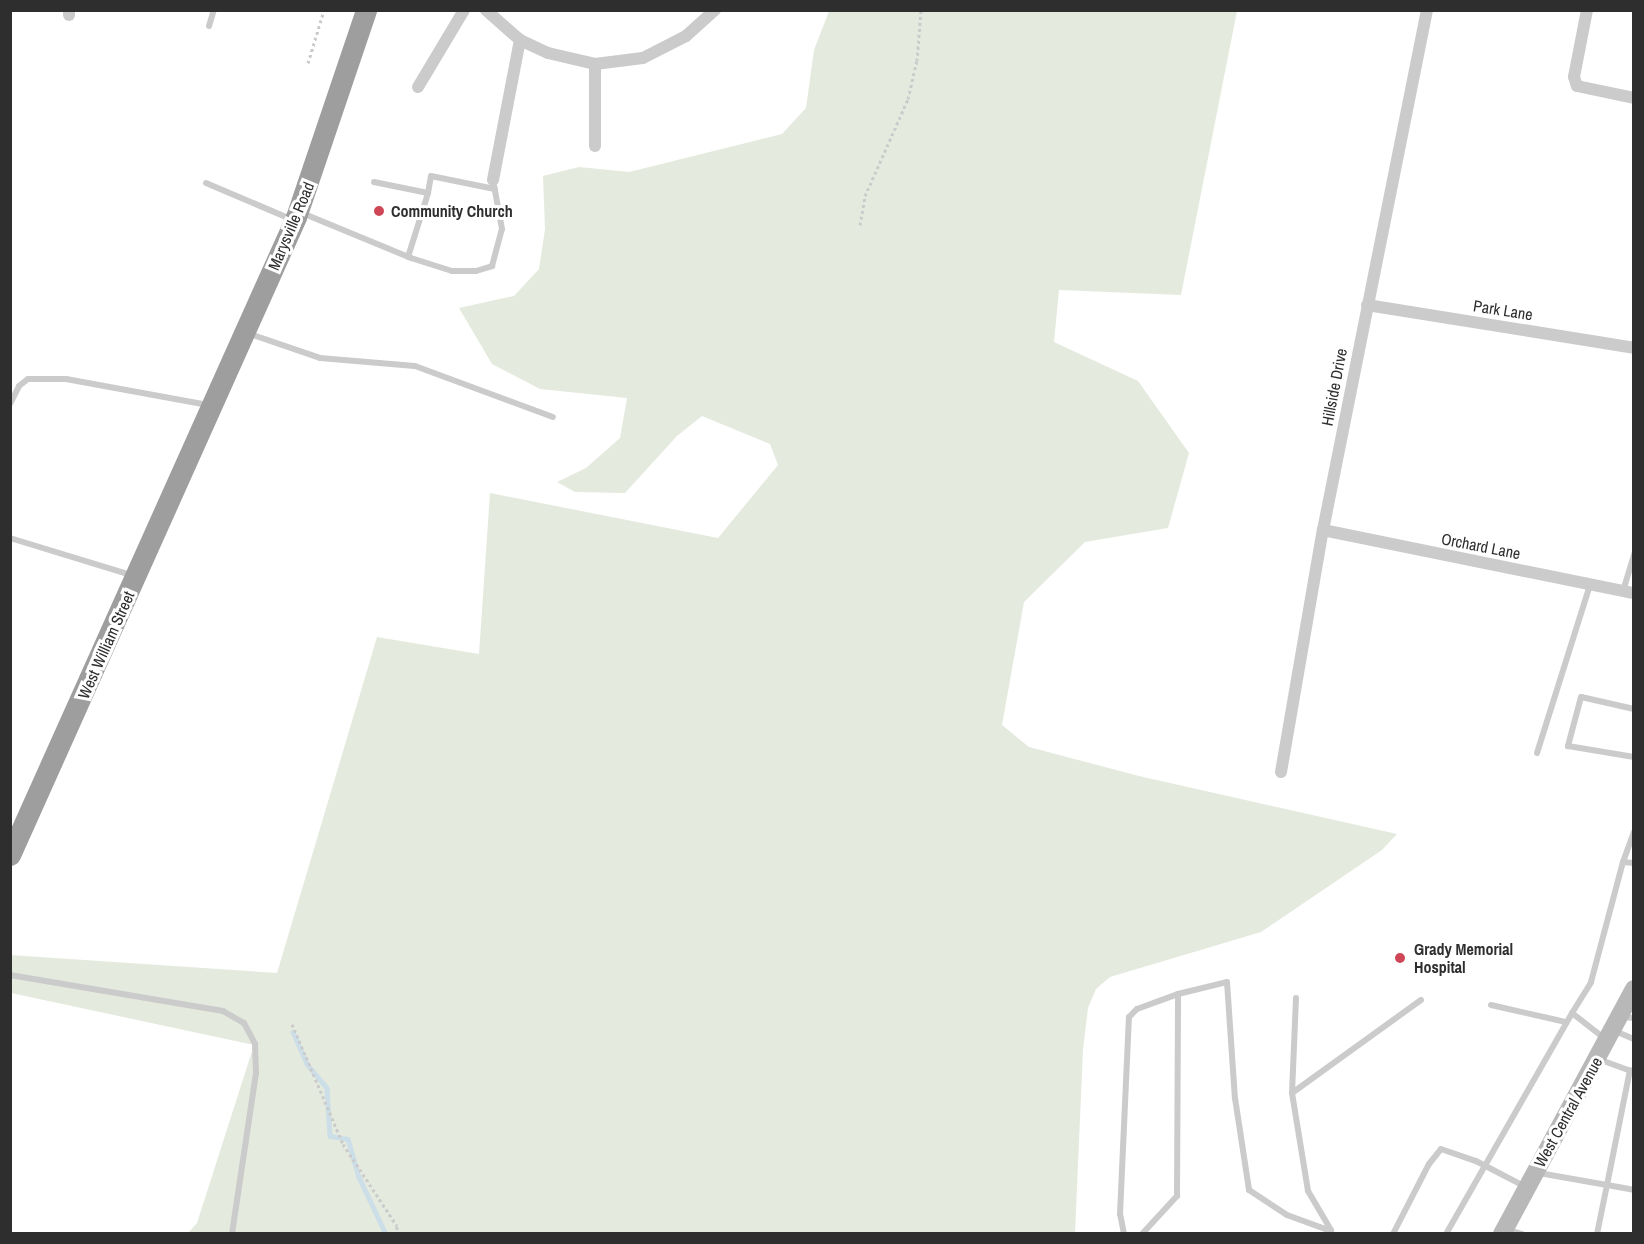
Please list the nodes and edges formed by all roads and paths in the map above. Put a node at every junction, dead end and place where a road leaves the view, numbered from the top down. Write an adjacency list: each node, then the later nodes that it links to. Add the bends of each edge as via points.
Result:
1 (214, 10): 10 (lane)
2 (324, 10): 12 (path)
3 (366, 10): 21 (highway, Marysville Road)
4 (464, 10): 14 (street)
5 (486, 10): 11 (street)
6 (715, 10): 13 (street, via 686,36 643,58)
7 (921, 10): 22 (path, via 908,99 865,196)
8 (1427, 10): 24 (street, Hillside Drive)
9 (1587, 10): 15 (street, via 1574,77 1577,86)
10 (210, 26)
11 (520, 40): 13 (street, via 548,53); 19 (street)
12 (308, 63)
13 (596, 64): 16 (street)
14 (418, 87)
15 (1634, 98)
16 (595, 146)
17 (374, 182): 20 (lane)
18 (206, 183): 21 (lane)
19 (494, 185): 20 (lane, via 431,176); 23 (lane, via 502,229 492,266 452,271)
20 (428, 193): 23 (lane)
21 (296, 216): 23 (lane); 25 (highway, Marysville Road)
22 (860, 225)
23 (408, 257)
24 (1367, 305): 26 (street, Park Lane); 31 (street, Hillside Drive)
25 (246, 332): 28 (highway, Marysville Road); 29 (lane, via 320,358 415,366)
26 (1634, 348)
27 (10, 404): 28 (lane, via 19,386 28,379 66,379)
28 (213, 407): 30 (highway, Marysville Road)
29 (553, 417)
30 (201, 435): 34 (highway, West William Street)
31 (1323, 530): 35 (street, Orchard Lane); 40 (street, Hillside Drive)
32 (10, 538): 34 (lane)
33 (1634, 554): 36 (lane)
34 (137, 577): 42 (highway, West William Street)
35 (1590, 585): 36 (street, Orchard Lane); 38 (lane)
36 (1628, 592)
37 (1634, 709): 39 (lane, via 1581,697 1568,746)
38 (1537, 753)
39 (1634, 756)
40 (1281, 772)
41 (1634, 832): 43 (lane)
42 (10, 855)
43 (1623, 862): 44 (lane); 51 (lane, via 1591,982)
44 (1634, 863)
45 (10, 975): 65 (lane, via 223,1011 244,1023 255,1044 256,1073)
46 (1634, 989): 54 (main road, West Central Avenue)
47 (1178, 994): 63 (lane, via 1227,982 1236,1098 1249,1190 1287,1215); 67 (lane, via 1137,1009 1129,1017 1120,1214); 68 (lane, via 1177,1196)
48 (1296, 998): 58 (lane)
49 (1420, 1000): 58 (lane)
50 (1491, 1005): 52 (lane)
51 (1572, 1013): 52 (lane); 54 (lane)
52 (1566, 1022): 59 (lane)
53 (292, 1024): 66 (path, via 343,1144 397,1226)
54 (1619, 1026): 55 (lane); 56 (main road, West Central Avenue)
55 (1634, 1039)
56 (1597, 1059): 57 (lane); 60 (main road, West Central Avenue)
57 (1632, 1071): 61 (lane)
58 (1292, 1093): 63 (lane, via 1308,1191)
59 (1484, 1165): 60 (lane); 69 (lane, via 1441,1149); 70 (lane)
60 (1532, 1180): 61 (lane); 64 (main road, West Central Avenue)
61 (1607, 1185): 62 (lane); 71 (lane)
62 (1634, 1190)
63 (1332, 1232)
64 (1509, 1232)
65 (232, 1233)
66 (397, 1233)
67 (1124, 1233)
68 (1142, 1233)
69 (1393, 1233)
70 (1446, 1233)
71 (1597, 1233)

